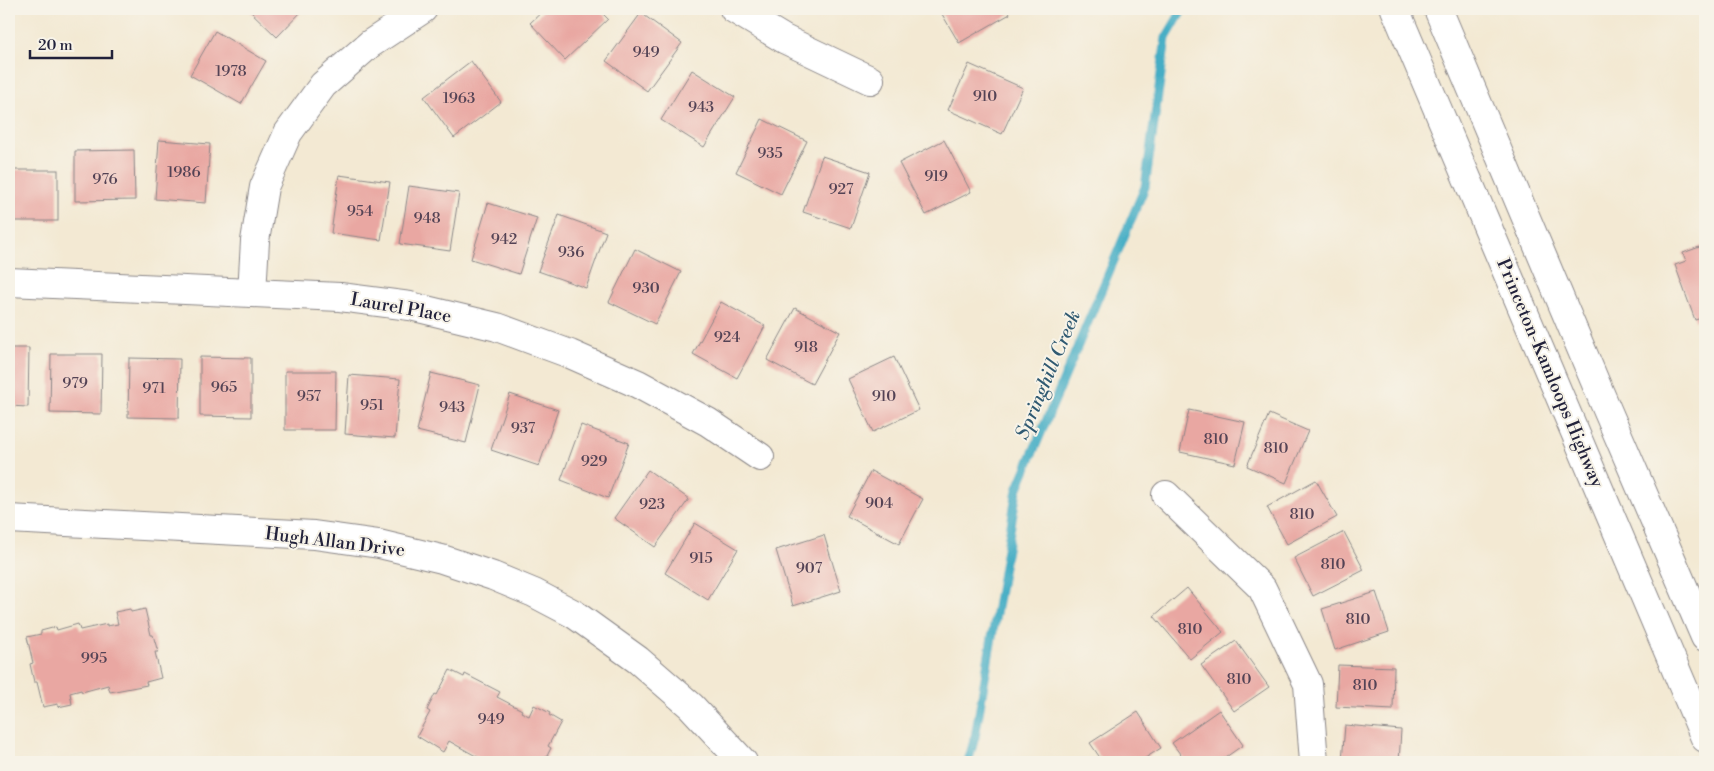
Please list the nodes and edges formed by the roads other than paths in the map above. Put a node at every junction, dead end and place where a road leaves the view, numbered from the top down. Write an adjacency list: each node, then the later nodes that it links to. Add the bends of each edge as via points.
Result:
1 (423, 9): 7 (main road, via 370,44 323,84 288,133 264,187 255,240)
2 (734, 9): 5 (main road, via 784,39)
3 (1394, 9): 12 (main road, Princeton-Kamloops Highway)
4 (1438, 9): 11 (main road)
5 (870, 80)
6 (9, 282): 7 (main road, Laurel Place)
7 (252, 293): 8 (main road, Laurel Place, via 340,297 410,306 497,327 638,384 708,422)
8 (760, 457)
9 (1166, 495): 14 (main road, via 1262,588 1308,684)
10 (9, 519): 13 (main road, Hugh Allan Drive, via 314,535 379,544 442,559 534,593 574,614 638,660 691,706)
11 (1705, 637)
12 (1705, 738)
13 (743, 762)
14 (1314, 762)

